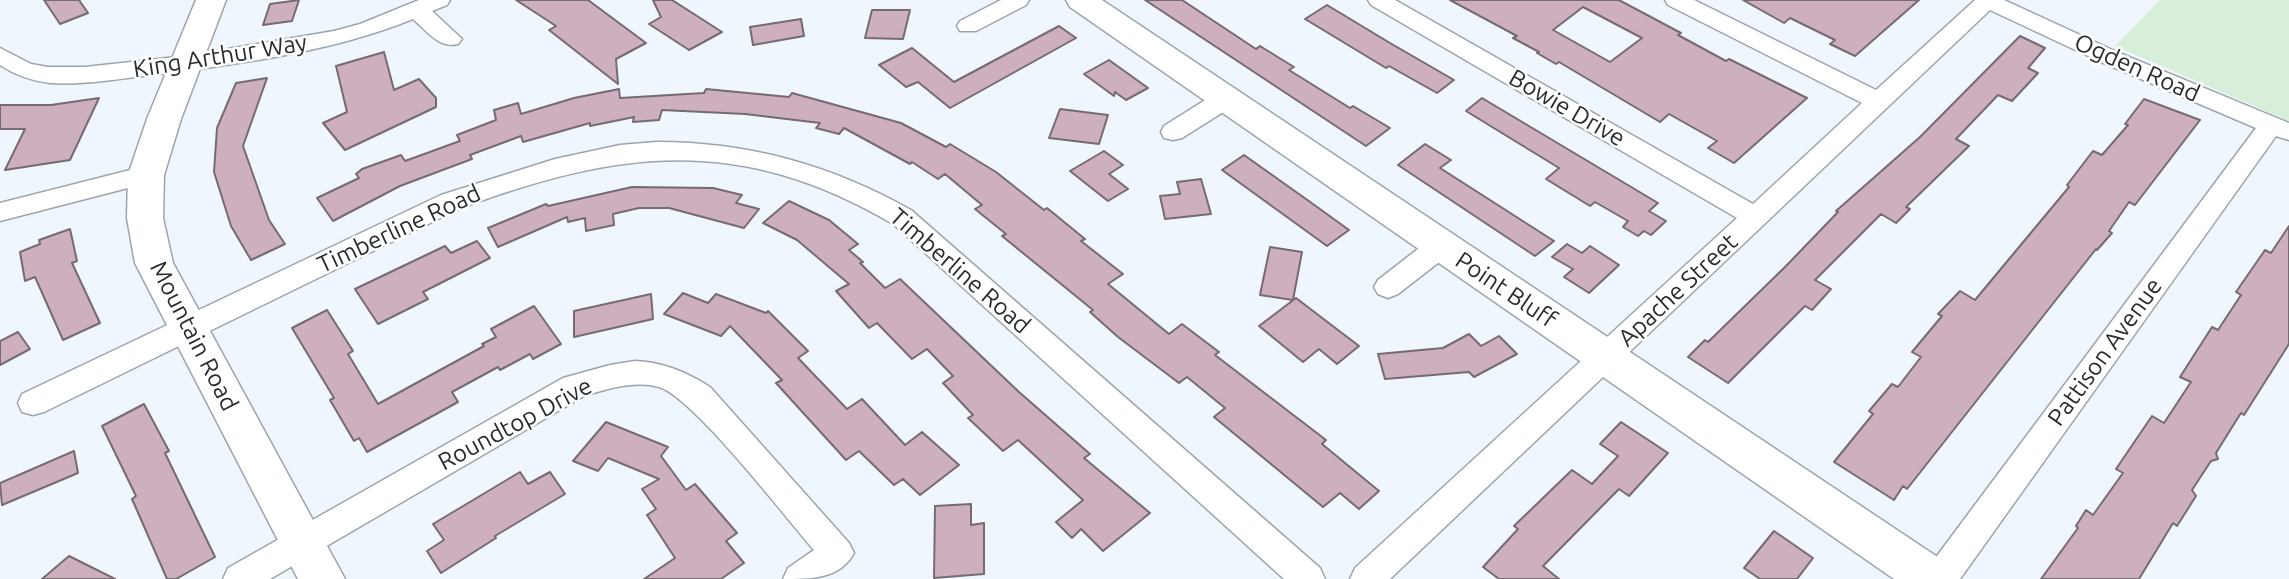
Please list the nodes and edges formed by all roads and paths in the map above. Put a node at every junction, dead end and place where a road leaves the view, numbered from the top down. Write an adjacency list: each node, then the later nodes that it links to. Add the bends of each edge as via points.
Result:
1 (211, 0): 12 (street, Mountain Road)
2 (439, 0): 8 (street, King Arthur Way)
3 (1018, 0): 9 (street)
4 (1081, 0): 13 (street, Point Bluff)
5 (1379, 0): 19 (street, Bowie Drive)
6 (1675, 0): 14 (street)
7 (1987, 0): 14 (street, Apache Street); 15 (street, Ogden Road)
8 (417, 10): 10 (street); 12 (street, King Arthur Way, via 334,38)
9 (968, 26)
10 (450, 39)
11 (0, 55): 12 (street, King Arthur Way, via 24,70 48,75)
12 (186, 63): 17 (street, Mountain Road)
13 (1227, 98): 16 (street); 20 (street, Point Bluff)
14 (1880, 102): 19 (street, Apache Street)
15 (2280, 129): 32 (street, Pattison Avenue)
16 (1173, 132)
17 (145, 175): 18 (street); 22 (street, Mountain Road, via 145,218 154,263)
18 (0, 212)
19 (1755, 217): 23 (street, Apache Street)
20 (1442, 246): 21 (street); 23 (street, Point Bluff)
21 (1388, 287)
22 (187, 330): 24 (street, Timberline Road); 25 (street, Mountain Road); 29 (street, Timberline Road, via 450,202 505,181 623,153 735,155 791,166 843,184 902,217)
23 (1606, 357): 30 (street, Apache Street); 31 (street, Point Bluff)
24 (33, 403)
25 (303, 542): 26 (street, Roundtop Drive); 27 (street, Mountain Road); 28 (street, Roundtop Drive, via 574,387 607,376 640,373 670,378 699,396 837,553)
26 (240, 579)
27 (322, 579)
28 (800, 579)
29 (1308, 579)
30 (1367, 579)
31 (1932, 579)
32 (1940, 579)

